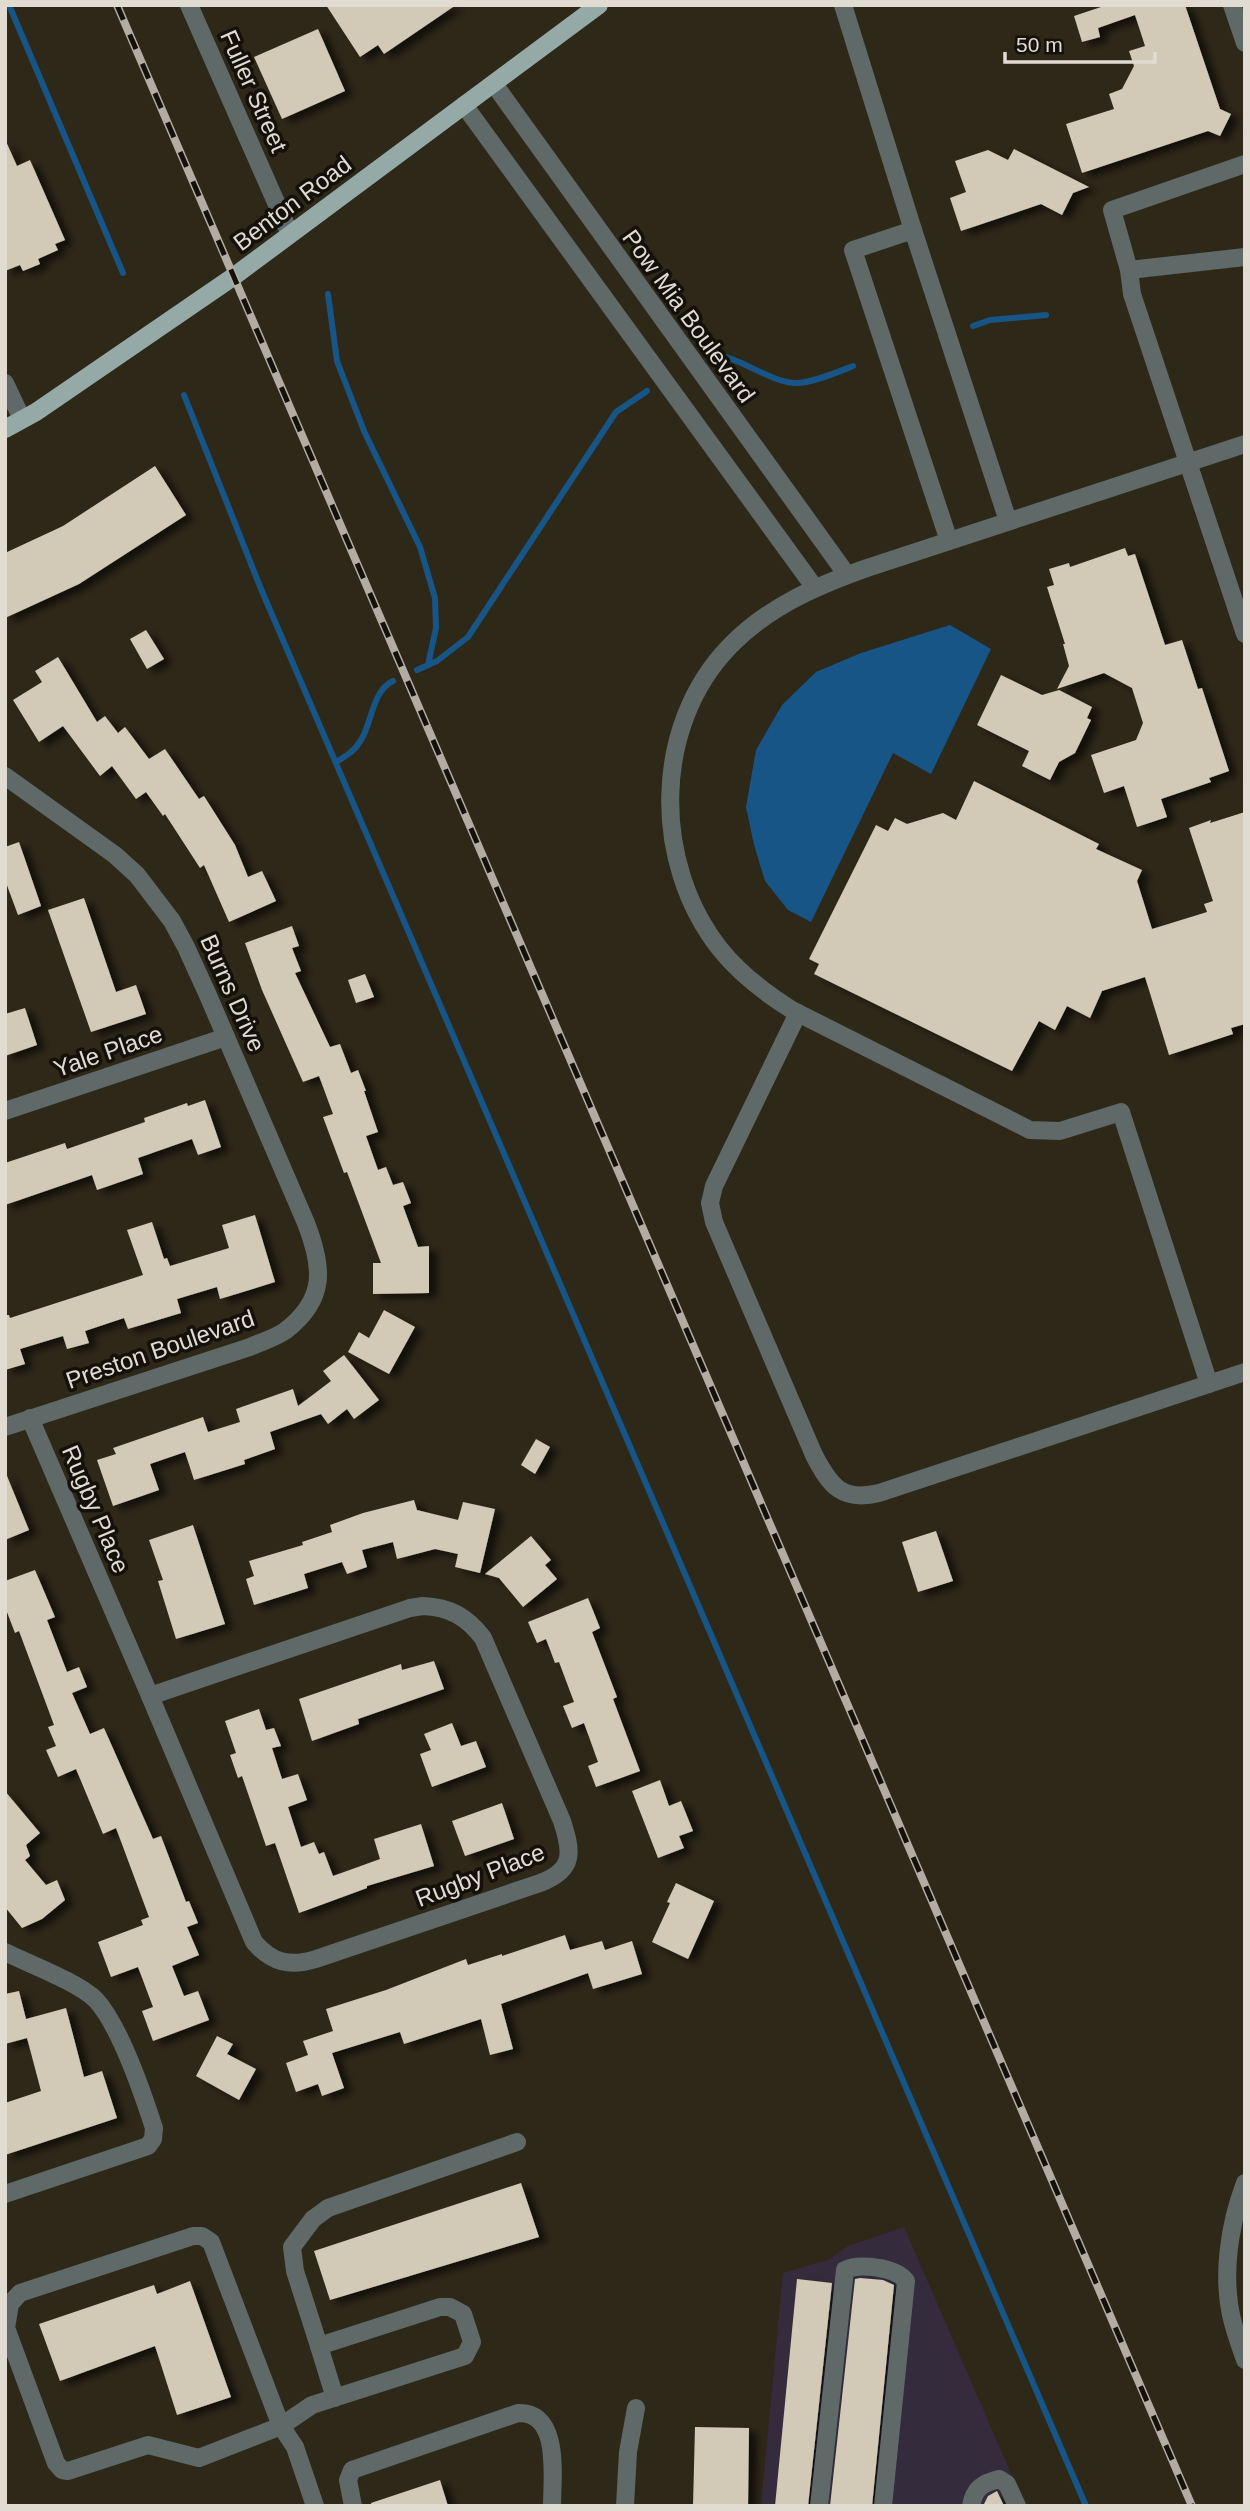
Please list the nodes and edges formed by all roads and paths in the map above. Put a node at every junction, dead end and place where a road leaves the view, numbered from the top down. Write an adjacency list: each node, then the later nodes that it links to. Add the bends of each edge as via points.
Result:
1 (189, 5): 10 (street, Fuller Street)
2 (599, 5): 6 (main road, Benton Road)
3 (843, 5): 9 (street)
4 (1233, 5): 5 (street)
5 (1245, 43)
6 (494, 84): 7 (main road, Benton Road); 15 (street, Pow Mia Boulevard)
7 (464, 105): 10 (main road, Benton Road); 17 (street)
8 (1245, 164): 12 (street, via 1112,210)
9 (913, 230): 20 (street); 21 (street, via 853,250)
10 (290, 234): 14 (main road, Benton Road, via 192,306)
11 (1245, 257): 12 (street)
12 (1129, 270): 19 (street, via 1132,294)
13 (5, 383): 14 (street)
14 (22, 419): 16 (main road, Benton Road)
15 (737, 425): 17 (street); 22 (street, Pow Mia Boulevard)
16 (5, 429)
17 (711, 443): 23 (street)
18 (1245, 444): 19 (street)
19 (1188, 462): 20 (street); 24 (street)
20 (1009, 521): 21 (street)
21 (949, 541): 22 (street)
22 (847, 575): 23 (street)
23 (815, 588): 26 (street, via 760,619 716,664 687,713 675,750 670,788 675,857 697,915 744,975)
24 (1245, 634)
25 (8, 784): 27 (street, Burns Drive, via 98,841 137,875 186,947)
26 (798, 1013): 31 (street, via 1030,1130 1060,1130 1121,1112); 31 (street, via 714,1186 710,1203 814,1455 831,1484 851,1495 879,1493)
27 (226, 1037): 28 (street, Yale Place); 29 (street, Burns Drive, via 314,1244 318,1260)
28 (5, 1111)
29 (315, 1295): 32 (street, Preston Boulevard, via 284,1332 250,1348)
30 (1245, 1372): 31 (street)
31 (1209, 1384)
32 (30, 1418): 33 (street, Preston Boulevard); 34 (street, Rugby Place)
33 (5, 1427)
34 (149, 1696): 34 (street, Rugby Place, via 254,1942 281,1962 316,1959 540,1884 569,1862 562,1821 486,1646 472,1624 449,1610 410,1608)
35 (5, 1952): 38 (street, via 95,1999 128,2058 154,2128 148,2146)
36 (517, 2142): 39 (street, via 328,2208 313,2219 292,2247)
37 (1245, 2183): 40 (street, via 1230,2242 1228,2283 1232,2321)
38 (5, 2194)
39 (319, 2346): 41 (street); 41 (street, via 440,2307 463,2314 468,2326 472,2342 465,2356)
40 (1245, 2360)
41 (335, 2398): 43 (street)
42 (636, 2408): 47 (street)
43 (281, 2426): 43 (street, via 211,2242 202,2235 20,2293 10,2304 6,2328 62,2470 148,2445 199,2458); 44 (street, via 295,2447)
44 (315, 2506)
45 (353, 2506): 46 (street, via 348,2480 352,2470 518,2413 537,2416 548,2434)
46 (552, 2506)
47 (625, 2506)
48 (819, 2506): 49 (street, via 845,2270 853,2266 892,2271 906,2281)
49 (883, 2506)
50 (971, 2506): 51 (street, via 983,2483 999,2479 1007,2484)
51 (1017, 2506)

